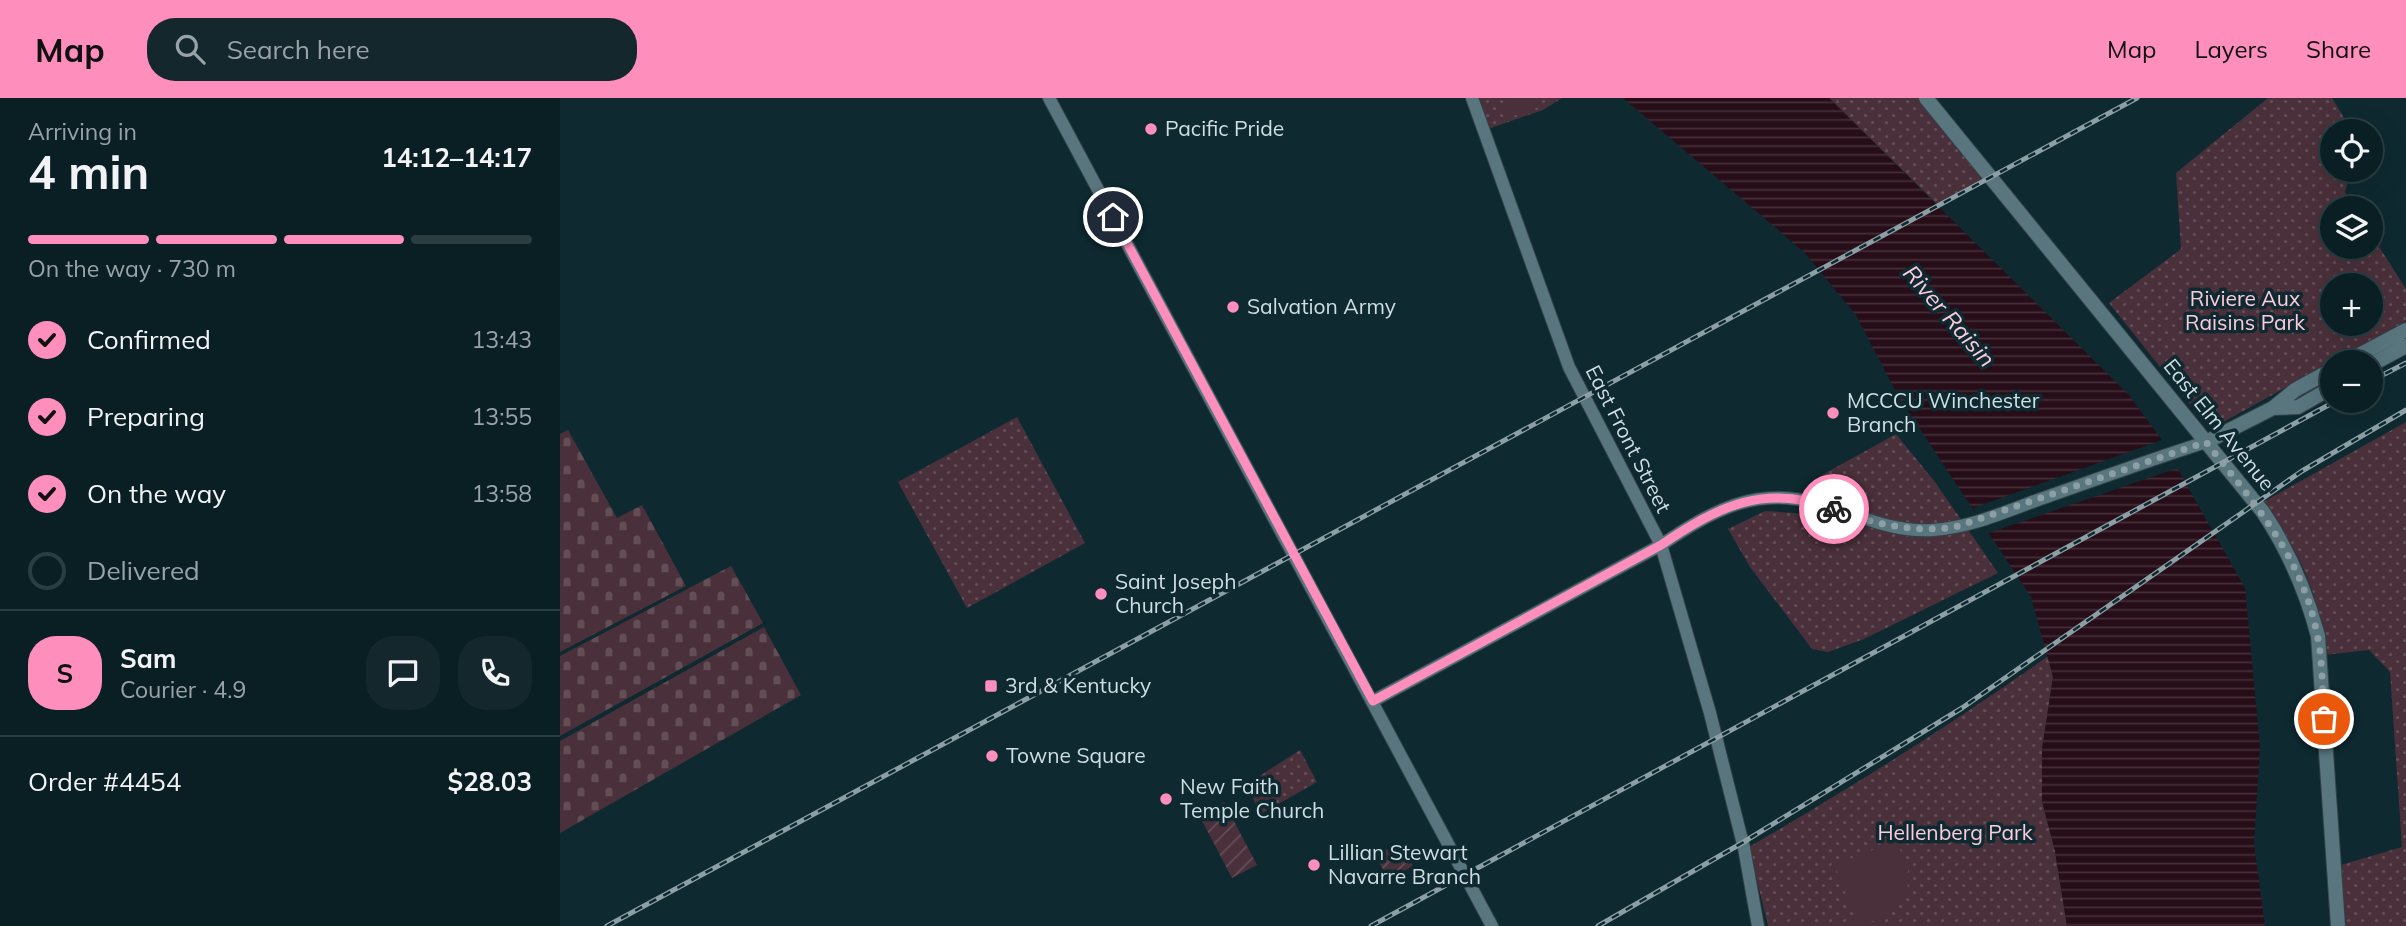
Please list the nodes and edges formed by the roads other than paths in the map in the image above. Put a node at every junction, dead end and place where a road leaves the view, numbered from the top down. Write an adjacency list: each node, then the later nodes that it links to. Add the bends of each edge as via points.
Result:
1 (1049, 98): 13 (street)
2 (1472, 98): 12 (street, East Front Street, via 1569,368)
3 (1926, 98): 11 (main road, East Elm Avenue)
4 (2406, 330): 6 (main road)
5 (2406, 346): 7 (main road)
6 (2368, 350)
7 (2383, 358)
8 (2320, 376): 10 (main road)
9 (2320, 394): 10 (main road, via 2298,407)
10 (2273, 408): 11 (main road)
11 (2206, 442): 12 (street, via 1974,523 1931,531 1876,523 1818,503 1783,498 1740,502 1705,515); 16 (main road, East Elm Avenue, via 2277,532 2309,601 2318,636)
12 (1661, 545): 13 (street); 15 (street, East Front Street, via 1710,713)
13 (1373, 701): 14 (street)
14 (1492, 926)
15 (1758, 926)
16 (2338, 926)

